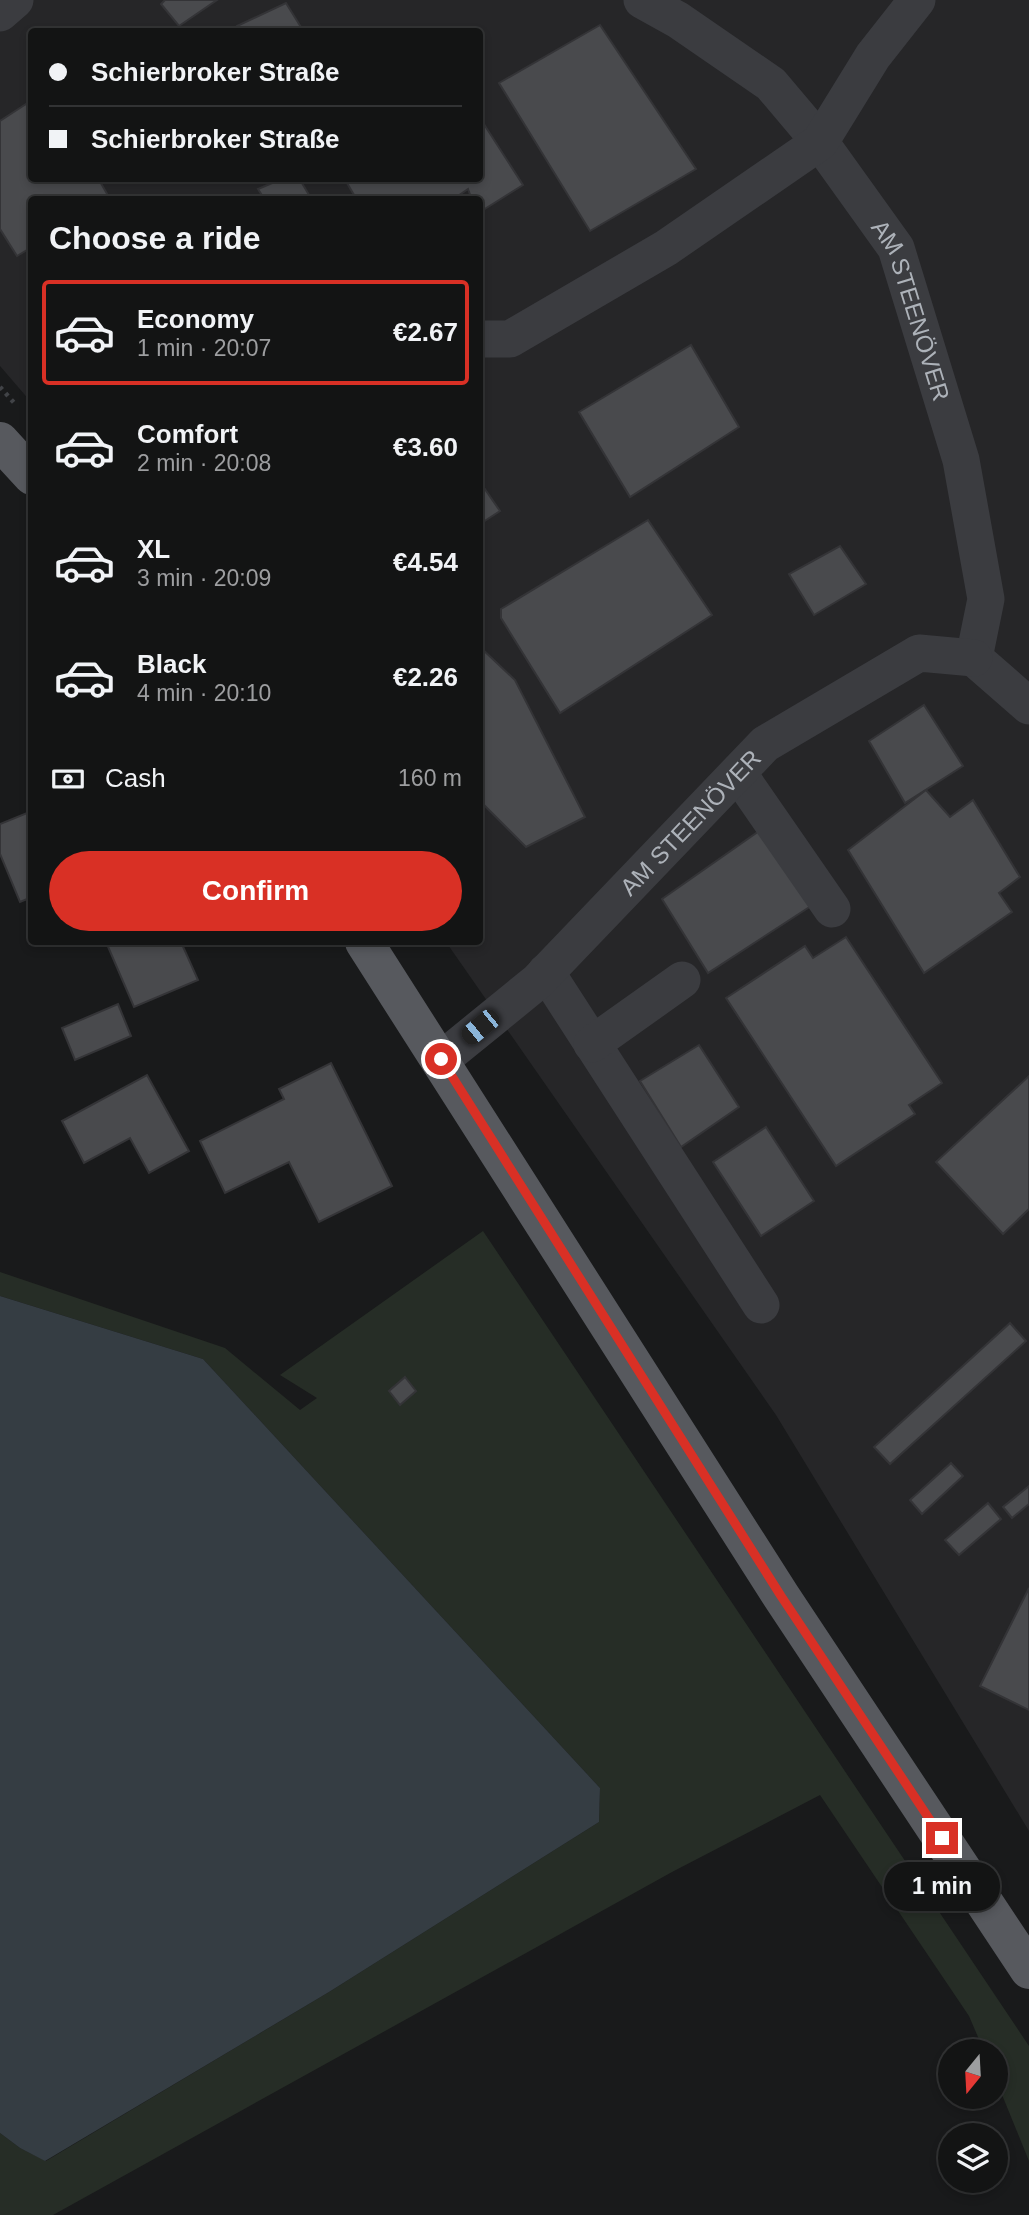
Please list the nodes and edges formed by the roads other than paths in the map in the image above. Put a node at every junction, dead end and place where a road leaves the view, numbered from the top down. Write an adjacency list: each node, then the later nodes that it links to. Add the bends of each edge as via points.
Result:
1 (15, 0): 4 (street)
2 (642, 0): 5 (street, AM STEENÖVER, via 771,84)
3 (917, 0): 5 (street, via 873,56)
4 (0, 13)
5 (820, 142): 6 (street, via 666,248 510,339); 9 (street, AM STEENÖVER, via 896,248 961,460 986,599)
6 (483, 339)
7 (0, 441): 8 (main road)
8 (28, 472)
9 (974, 658): 10 (street); 11 (street, AM STEENÖVER, via 919,653 765,744)
10 (1028, 701)
11 (738, 773): 12 (street); 14 (street, AM STEENÖVER)
12 (832, 909)
13 (366, 945): 17 (main road)
14 (546, 972): 16 (street); 17 (street, AM STEENÖVER)
15 (682, 980): 16 (street)
16 (592, 1044): 18 (street)
17 (441, 1059): 19 (main road, via 781,1596)
18 (761, 1305)
19 (1029, 1970)

